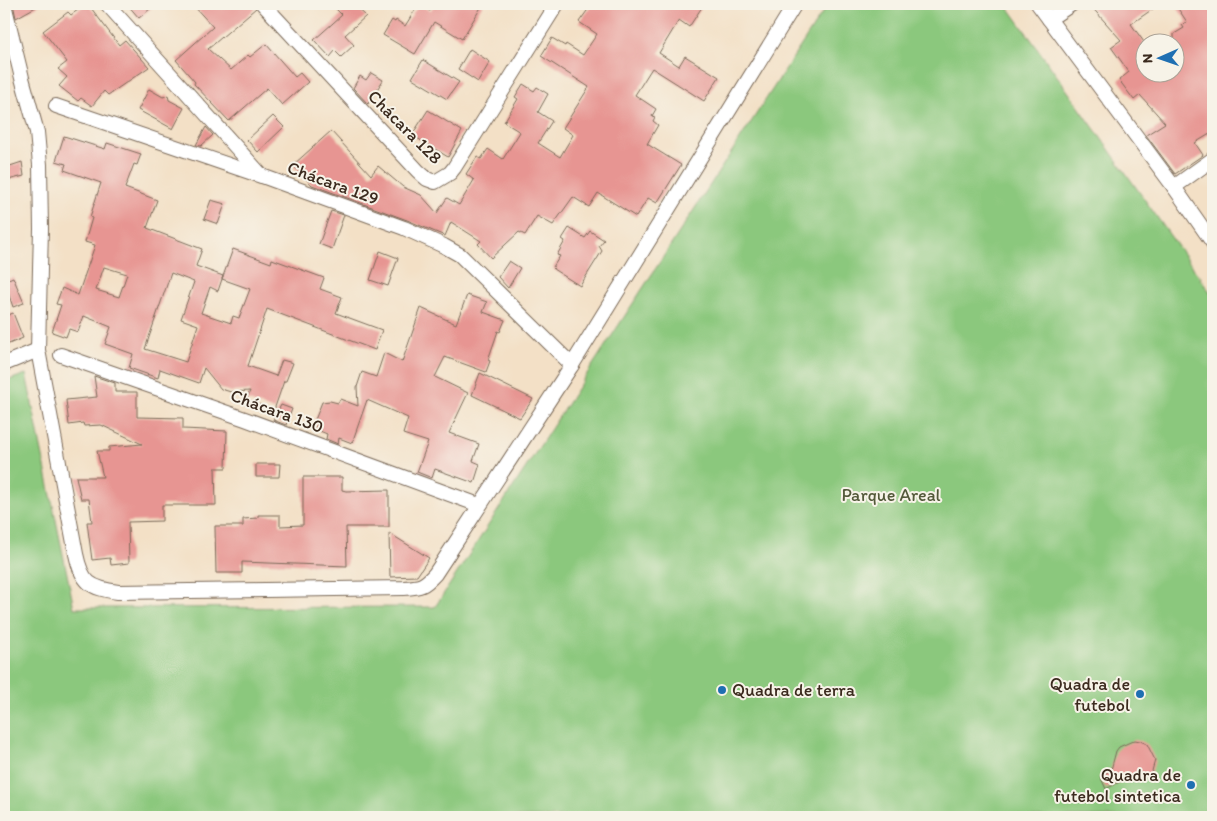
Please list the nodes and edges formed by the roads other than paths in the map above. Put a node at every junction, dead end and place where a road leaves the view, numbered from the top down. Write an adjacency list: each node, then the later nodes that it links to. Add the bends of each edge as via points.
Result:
1 (4, 4): 14 (street, via 37,132 40,157)
2 (107, 4): 11 (street, Chácara 129)
3 (263, 4): 4 (street, Chácara 128, via 418,171 435,182 454,168)
4 (556, 4)
5 (795, 4): 17 (street)
6 (1038, 4): 8 (street)
7 (1072, 4): 8 (street)
8 (1049, 19): 12 (street)
9 (56, 106): 11 (street)
10 (1213, 159): 12 (street)
11 (262, 176): 17 (street, Chácara 129, via 404,228 460,255)
12 (1174, 187): 13 (street)
13 (1213, 243)
14 (38, 350): 16 (street); 18 (street, via 79,570 88,582 99,589 118,592 419,587 435,574)
15 (61, 355): 18 (street, Chácara 130)
16 (4, 364)
17 (572, 365): 18 (street)
18 (479, 505)

